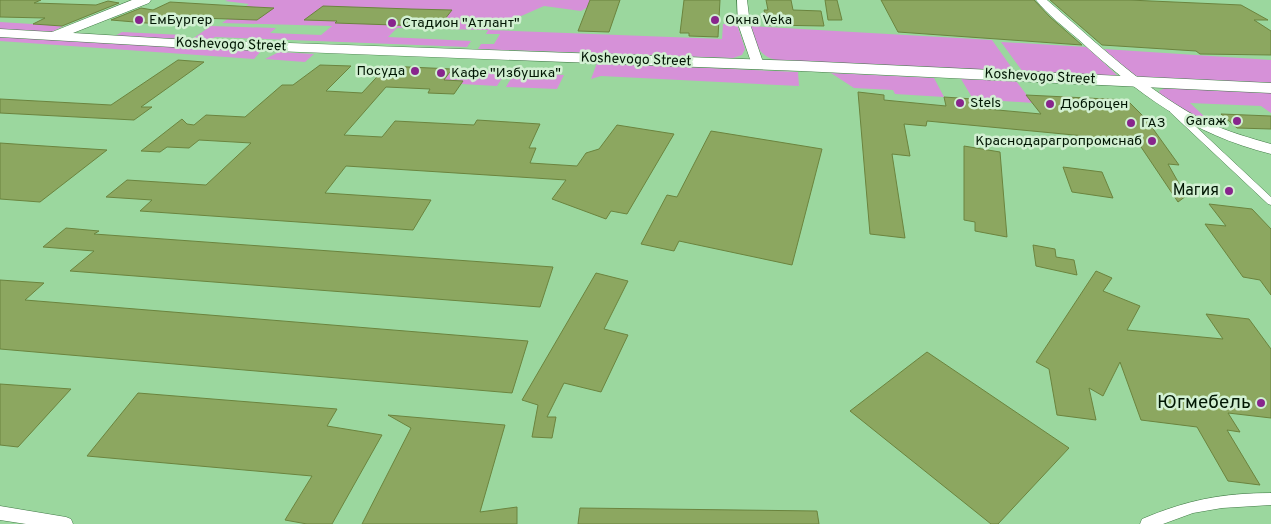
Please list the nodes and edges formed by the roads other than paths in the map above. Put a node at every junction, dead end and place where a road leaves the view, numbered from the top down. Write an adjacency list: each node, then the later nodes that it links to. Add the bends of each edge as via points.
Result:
1 (144, 0): 5 (street)
2 (742, 0): 6 (street, via 744,24)
3 (1041, 0): 7 (street)
4 (0, 33): 5 (street, Koshevogo Street)
5 (50, 37): 6 (street, Koshevogo Street)
6 (758, 65): 7 (street, Koshevogo Street)
7 (1135, 82): 8 (street, Koshevogo Street); 9 (street)
8 (1271, 88)
9 (1166, 104): 10 (street, via 1213,130); 11 (lane)
10 (1271, 149)
11 (1271, 202)
12 (1271, 499): 15 (lane, via 1211,502 1188,507)
13 (0, 512): 14 (lane)
14 (66, 524)
15 (1147, 524)

